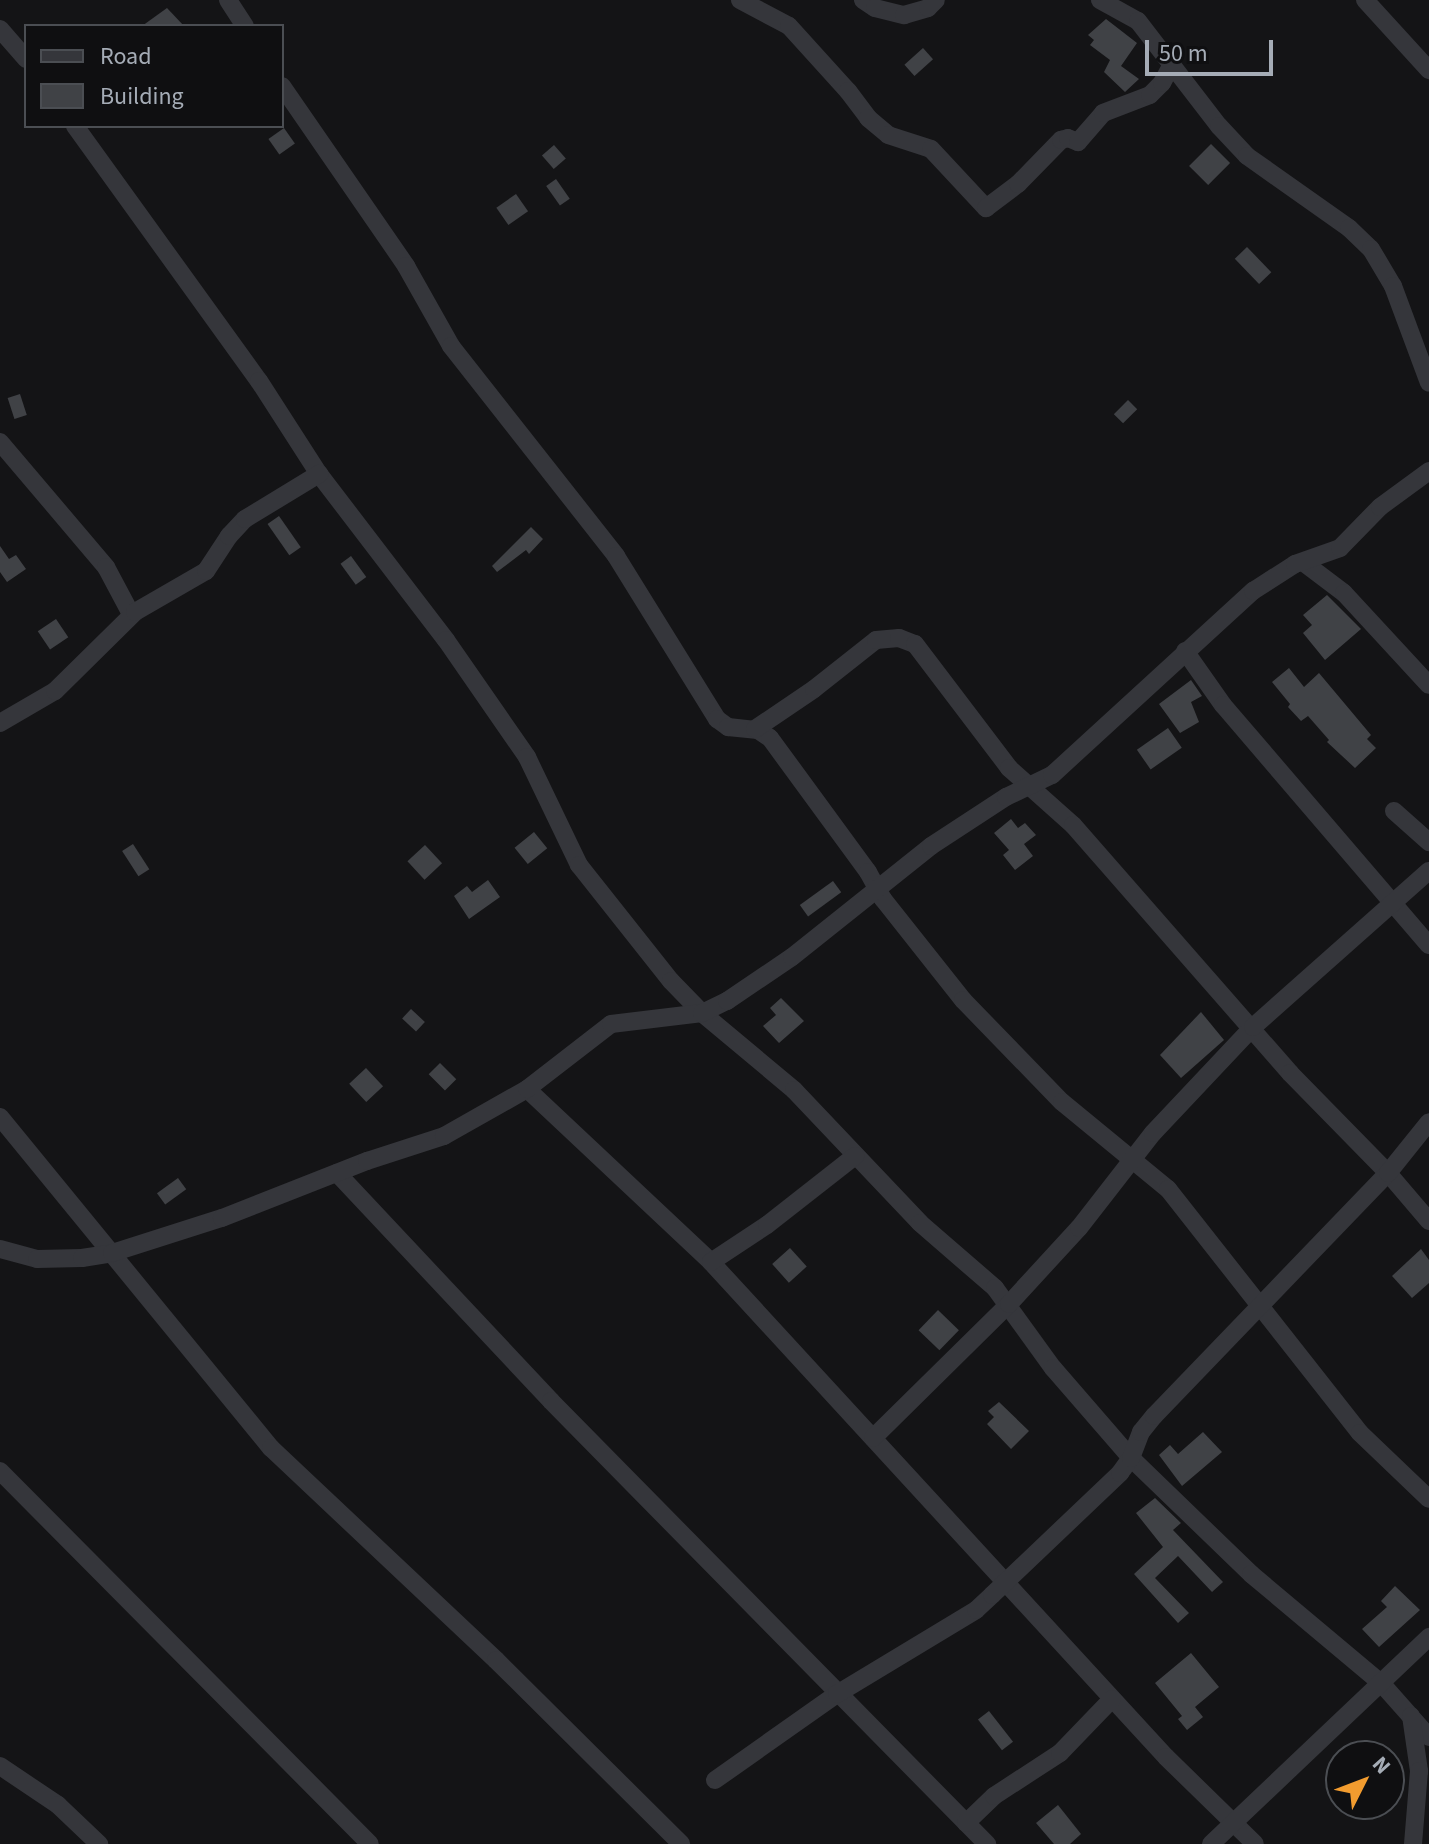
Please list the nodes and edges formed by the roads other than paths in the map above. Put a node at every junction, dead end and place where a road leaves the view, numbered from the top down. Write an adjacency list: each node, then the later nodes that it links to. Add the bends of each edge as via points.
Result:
1 (228, 0): 7 (street)
2 (740, 0): 10 (street, via 789,26 868,118 898,140 931,149 986,208 1061,140 1078,142 1103,113 1150,95)
3 (863, 0): 4 (street, via 904,15)
4 (936, 0)
5 (1100, 0): 10 (street, via 1138,21)
6 (1365, 0): 11 (street)
7 (244, 24)
8 (0, 29): 9 (street)
9 (24, 57)
10 (1171, 66): 14 (street, via 1232,142 1371,249 1393,286)
11 (1429, 70)
12 (284, 89): 23 (street, via 414,279 451,346 616,556 717,719 728,727)
13 (76, 128): 17 (street, via 259,381)
14 (1429, 383)
15 (0, 442): 19 (street, via 106,567)
16 (1429, 471): 18 (street, via 1373,513 1340,548)
17 (319, 474): 19 (street, via 245,519 206,571); 31 (street, via 446,640 527,757 579,865)
18 (1303, 562): 20 (street, via 1253,591); 21 (street, via 1344,593)
19 (131, 614): 22 (street, via 55,691)
20 (1185, 651): 24 (street, via 1059,770); 29 (street, via 1223,705)
21 (1429, 685)
22 (0, 723)
23 (755, 729): 24 (street, via 876,640 899,638 919,648 1009,768); 28 (street, via 775,744)
24 (1032, 786): 28 (street, via 931,846); 32 (street)
25 (1394, 811): 26 (street)
26 (1429, 842)
27 (1429, 871): 29 (street)
28 (879, 887): 31 (street, via 763,978); 37 (street, via 932,962 997,1037 1062,1102)
29 (1394, 903): 30 (street); 32 (street)
30 (1429, 945)
31 (702, 1013): 33 (street, via 611,1024); 36 (street, via 794,1090)
32 (1253, 1027): 37 (street); 39 (street, via 1290,1073)
33 (527, 1089): 38 (street, via 444,1136); 43 (street)
34 (0, 1117): 42 (street)
35 (1429, 1122): 39 (street)
36 (855, 1156): 43 (street); 44 (street)
37 (1131, 1159): 44 (street, via 1079,1228); 45 (street, via 1168,1189)
38 (337, 1173): 42 (street); 53 (street)
39 (1388, 1173): 40 (street); 45 (street)
40 (1429, 1221)
41 (0, 1249): 42 (street, via 48,1260)
42 (112, 1253): 63 (street, via 271,1448)
43 (711, 1262): 46 (street)
44 (1009, 1304): 46 (street); 47 (street, via 1047,1362)
45 (1261, 1309): 47 (street, via 1144,1427); 49 (street, via 1360,1433)
46 (873, 1438): 50 (street)
47 (1131, 1458): 50 (street); 52 (street, via 1251,1574)
48 (0, 1471): 62 (street)
49 (1429, 1499)
50 (1004, 1583): 53 (street, via 976,1610); 54 (street)
51 (1429, 1637): 52 (street)
52 (1382, 1684): 55 (street); 59 (street)
53 (837, 1694): 58 (street); 60 (street)
54 (1112, 1699): 59 (street); 60 (street, via 1060,1753 994,1796)
55 (1410, 1713): 56 (street); 67 (street, via 1419,1771)
56 (1429, 1737)
57 (0, 1766): 61 (street, via 58,1805)
58 (715, 1780)
59 (1235, 1822): 65 (street); 66 (street)
60 (966, 1823): 64 (street)
61 (99, 1844)
62 (370, 1844)
63 (681, 1844)
64 (987, 1844)
65 (1211, 1844)
66 (1255, 1844)
67 (1413, 1844)

